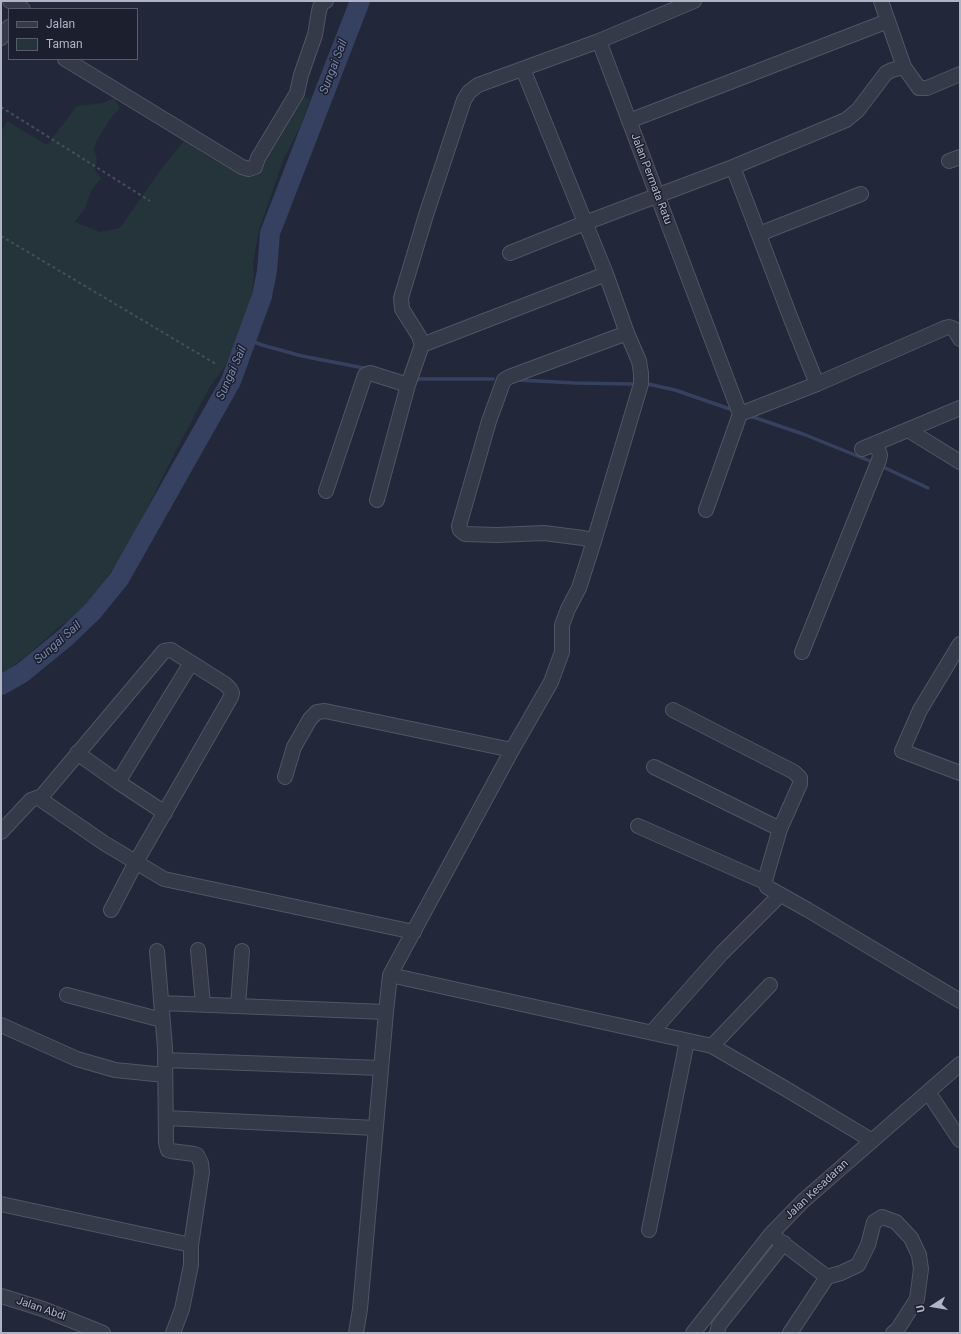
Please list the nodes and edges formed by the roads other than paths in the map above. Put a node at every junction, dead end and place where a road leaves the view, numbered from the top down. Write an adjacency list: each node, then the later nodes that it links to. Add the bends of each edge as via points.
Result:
1 (10, 1): 6 (street)
2 (326, 1): 11 (street, via 321,4 297,93 258,158 256,167 249,169)
3 (694, 1): 5 (street)
4 (881, 1): 7 (street)
5 (674, 4): 10 (street)
6 (21, 8)
7 (888, 21): 12 (street); 15 (street)
8 (8, 28): 9 (street)
9 (1, 38)
10 (598, 41): 13 (street); 15 (street, Jalan Permata Ratu)
11 (67, 60)
12 (904, 67): 14 (street, via 921,89); 16 (street, via 886,73 858,110 846,120)
13 (523, 69): 19 (street); 25 (street, via 478,85 464,100 401,298 402,309)
14 (960, 74)
15 (629, 121): 18 (street, Jalan Permata Ratu)
16 (732, 167): 18 (street); 20 (street)
17 (861, 194): 20 (street)
18 (657, 195): 19 (street); 29 (street, Jalan Permata Ratu)
19 (585, 223): 21 (street); 22 (street)
20 (759, 234): 26 (street)
21 (510, 253)
22 (606, 274): 23 (street); 25 (street)
23 (627, 333): 37 (street, via 639,361 642,384); 37 (street, via 504,380 489,421 459,526 465,534 544,534)
24 (960, 339): 26 (street, via 954,329 945,328)
25 (422, 345): 27 (street)
26 (817, 384): 29 (street)
27 (408, 385): 34 (street, via 370,373 365,375); 35 (street)
28 (960, 408): 30 (street)
29 (740, 414): 36 (street)
30 (908, 430): 31 (street); 33 (street)
31 (876, 443): 32 (street); 39 (street, via 879,460)
32 (862, 449)
33 (960, 462)
34 (326, 491)
35 (377, 500)
36 (706, 510)
37 (594, 541): 42 (street, via 579,588 562,625 562,652 551,682)
38 (960, 644): 45 (street, via 920,710 902,751)
39 (802, 652)
40 (192, 663): 43 (street, via 171,650 164,651); 47 (street); 49 (street, via 225,684 232,693)
41 (673, 710): 51 (street, via 794,772 800,778 800,784)
42 (512, 750): 46 (street, via 325,711 317,712 310,719 294,747); 57 (street)
43 (77, 753): 47 (street); 48 (street)
44 (654, 767): 51 (street)
45 (960, 773)
46 (285, 778)
47 (118, 782): 49 (street)
48 (42, 796): 52 (street, via 31,800); 53 (street, via 43,801)
49 (164, 812): 53 (street)
50 (638, 826): 54 (street)
51 (780, 829): 54 (street)
52 (1, 832)
53 (136, 862): 56 (street); 57 (street, via 164,878)
54 (765, 882): 55 (street, via 767,887)
55 (780, 895): 64 (street); 71 (street, via 722,953)
56 (111, 910)
57 (414, 932): 61 (street)
58 (198, 950): 66 (street)
59 (157, 951): 65 (street)
60 (242, 951): 67 (street)
61 (390, 975): 68 (street); 71 (street)
62 (770, 985): 73 (street)
63 (67, 995): 69 (street)
64 (960, 1002)
65 (161, 1003): 66 (street); 69 (street)
66 (203, 1004): 67 (street)
67 (238, 1006): 68 (street)
68 (386, 1012): 76 (street)
69 (162, 1020): 74 (street)
70 (1, 1025): 77 (street, via 77,1059 115,1070)
71 (652, 1032): 72 (street)
72 (687, 1041): 73 (street); 84 (street)
73 (712, 1046): 81 (street)
74 (165, 1060): 76 (street); 77 (street)
75 (960, 1064): 78 (street, Jalan Kesadaran)
76 (381, 1068): 80 (street)
77 (165, 1074): 79 (street)
78 (928, 1092): 81 (street, Jalan Kesadaran); 82 (street)
79 (166, 1118): 80 (street); 87 (street, via 168,1150 194,1154 202,1172)
80 (376, 1128): 92 (street)
81 (871, 1140): 85 (street, Jalan Kesadaran, via 803,1201)
82 (960, 1140)
83 (1, 1204): 87 (street)
84 (649, 1230)
85 (771, 1234): 86 (street); 93 (street, Jalan Kesadaran)
86 (784, 1243): 88 (street); 94 (street, via 719,1325)
87 (190, 1245): 91 (street, via 191,1265 182,1309)
88 (827, 1277): 95 (street); 96 (street, via 858,1265 877,1219 885,1218 896,1222 917,1248 921,1269 917,1299 897,1330)
89 (1, 1296): 90 (street, Jalan Abdi, via 43,1309)
90 (103, 1333)
91 (173, 1333)
92 (356, 1333)
93 (693, 1333)
94 (717, 1333)
95 (790, 1333)
96 (892, 1333)

